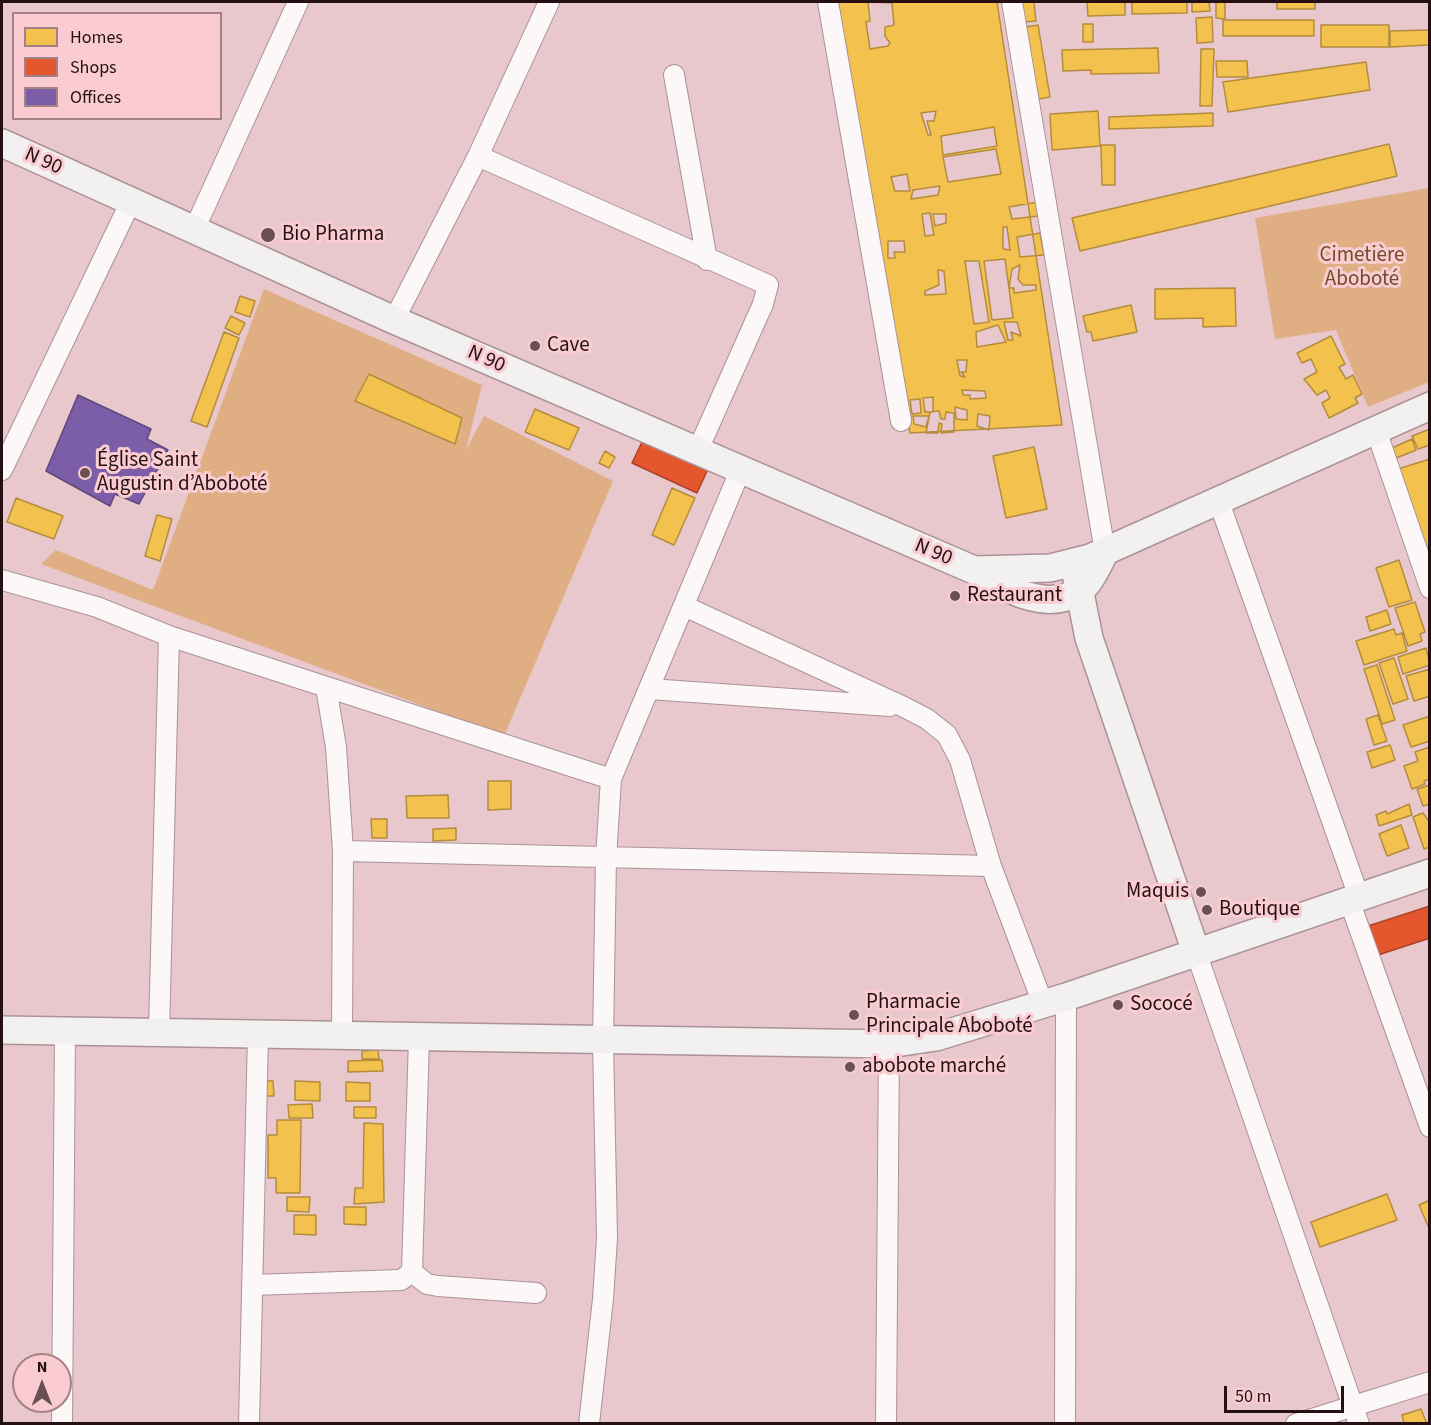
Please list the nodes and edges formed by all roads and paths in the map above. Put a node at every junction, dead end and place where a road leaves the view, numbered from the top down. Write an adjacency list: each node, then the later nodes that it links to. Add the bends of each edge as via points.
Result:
1 (298, 2): 9 (street)
2 (549, 2): 7 (street)
3 (828, 2): 13 (street)
4 (1012, 2): 19 (street)
5 (674, 75): 10 (street)
6 (2, 143): 8 (street, N 90)
7 (478, 156): 10 (street); 11 (street)
8 (130, 201): 9 (street, N 90); 16 (street)
9 (194, 230): 11 (street, N 90)
10 (706, 260): 15 (street, via 768,285)
11 (394, 320): 15 (street, N 90)
12 (1430, 406): 14 (street, N 90)
13 (901, 421)
14 (1376, 430): 18 (street, N 90); 23 (street)
15 (697, 452): 17 (street, N 90)
16 (2, 470)
17 (740, 471): 21 (street, N 90); 26 (street)
18 (1219, 502): 19 (street, N 90); 37 (street)
19 (1105, 552): 20 (street, N 90); 24 (street)
20 (1060, 566): 21 (street, N 90); 24 (street, via 1076,574); 25 (street)
21 (974, 570): 25 (street, N 90, via 1019,593)
22 (2, 580): 27 (street, via 97,607)
23 (1430, 588)
24 (1080, 590): 25 (street, N 90); 28 (street)
25 (1054, 598): 28 (street)
26 (684, 606): 30 (street); 31 (street)
27 (169, 636): 29 (street); 42 (street)
28 (1089, 638): 38 (street)
29 (326, 687): 32 (street); 33 (street, via 336,747)
30 (650, 689): 31 (street); 32 (street)
31 (904, 707): 35 (street, via 947,735 960,760)
32 (611, 779): 34 (street)
33 (343, 851): 34 (street); 44 (street)
34 (606, 858): 35 (street); 46 (street)
35 (991, 866): 39 (street)
36 (1430, 873): 37 (street)
37 (1354, 898): 38 (street); 48 (street)
38 (1196, 952): 39 (street); 53 (street)
39 (1055, 1000): 47 (street, via 936,1036); 58 (street)
40 (2, 1030): 41 (street)
41 (65, 1032): 42 (street); 54 (street)
42 (159, 1032): 43 (street)
43 (258, 1034): 44 (street); 50 (street)
44 (342, 1035): 45 (street)
45 (419, 1038): 46 (street); 49 (street)
46 (603, 1041): 47 (street); 56 (street, via 607,1238)
47 (889, 1044): 57 (street)
48 (1430, 1127)
49 (412, 1272): 50 (street, via 401,1280); 51 (street, via 427,1284 438,1286)
50 (252, 1285): 55 (street)
51 (536, 1293)
52 (1430, 1382): 53 (street)
53 (1356, 1415): 59 (street)
54 (62, 1424)
55 (249, 1424)
56 (589, 1424)
57 (886, 1424)
58 (1065, 1424)
59 (1296, 1424)

